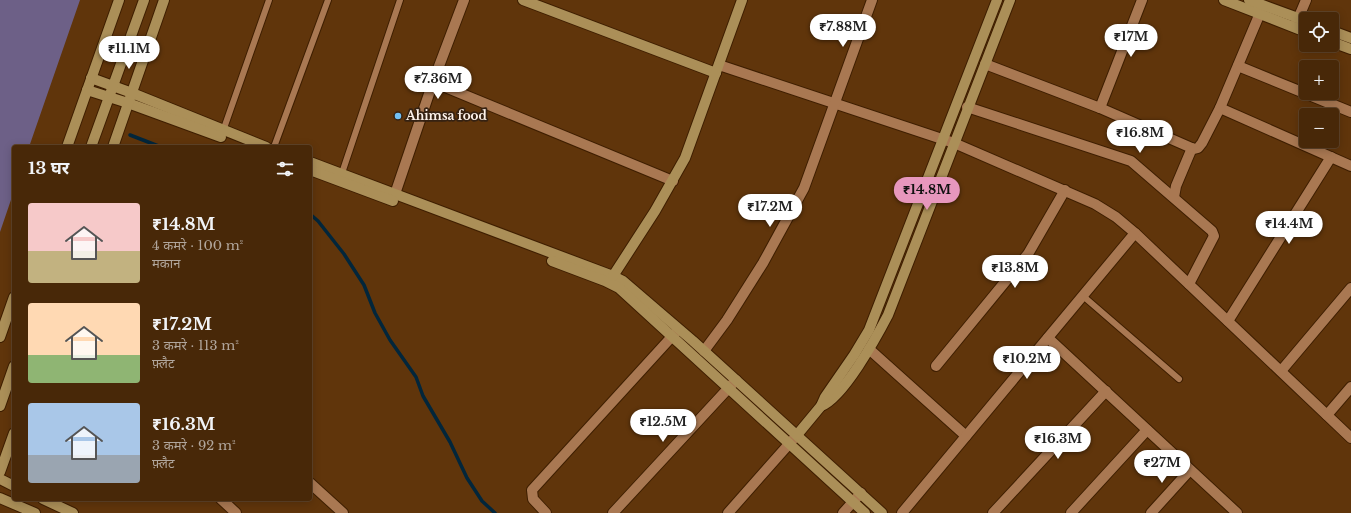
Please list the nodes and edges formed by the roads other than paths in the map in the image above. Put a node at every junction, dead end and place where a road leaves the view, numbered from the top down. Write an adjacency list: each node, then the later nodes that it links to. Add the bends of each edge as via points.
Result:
1 (119, 0): 27 (street)
2 (144, 0): 29 (street)
3 (164, 0): 31 (street)
4 (269, 0): 39 (lane)
5 (328, 0): 47 (lane)
6 (400, 0): 53 (lane)
7 (464, 0): 28 (street)
8 (742, 0): 26 (street)
9 (872, 0): 34 (street)
10 (997, 0): 40 (street)
11 (1010, 0): 24 (street)
12 (1142, 0): 36 (street)
13 (1224, 0): 17 (street)
14 (1249, 0): 17 (street)
15 (1306, 0): 18 (street)
16 (527, 1): 26 (street)
17 (1261, 10): 19 (street); 25 (street)
18 (1303, 12)
19 (1299, 22)
20 (1339, 34): 21 (street)
21 (1351, 38)
22 (1339, 45): 23 (street)
23 (1351, 49)
24 (985, 64): 35 (street); 36 (street)
25 (1238, 66): 37 (street); 38 (street)
26 (717, 69): 34 (street); 54 (street, via 685,158)
27 (91, 78): 29 (street); 30 (street)
28 (432, 82): 54 (street); 56 (street)
29 (113, 86): 31 (street); 32 (street)
30 (87, 90): 32 (street); 42 (street)
31 (132, 93): 33 (street); 39 (street)
32 (109, 97): 33 (street); 43 (street)
33 (128, 103): 44 (street); 45 (street)
34 (834, 104): 40 (street); 69 (street, via 804,188 763,263)
35 (967, 107): 41 (street); 57 (street, via 1131,161)
36 (1100, 108): 48 (street)
37 (1220, 108): 48 (street, via 1202,143 1198,148); 49 (street)
38 (1351, 112)
39 (223, 131): 46 (street)
40 (942, 139): 41 (street); 79 (street, via 869,330)
41 (954, 143): 55 (street); 68 (street, via 888,315)
42 (68, 145)
43 (92, 145)
44 (114, 145)
45 (242, 145)
46 (261, 145)
47 (275, 145)
48 (1192, 148): 57 (street)
49 (1331, 157): 51 (street); 64 (street)
50 (312, 163): 53 (street)
51 (1351, 166)
52 (312, 171): 65 (street, via 605,281 619,288)
53 (342, 173): 56 (street)
54 (673, 180): 59 (street)
55 (1065, 190): 58 (street, via 1095,204); 70 (street, via 1028,254)
56 (395, 194): 59 (street)
57 (1174, 197): 60 (street, via 1212,231 1214,236)
58 (1135, 233): 60 (street); 62 (street)
59 (613, 276): 65 (street, via 623,281)
60 (1189, 284): 64 (street)
61 (1351, 288): 71 (street)
62 (1083, 296): 67 (street); 73 (lane)
63 (12, 303): 66 (street)
64 (1228, 321): 71 (street)
65 (676, 332): 69 (street); 76 (street); 102 (street, via 532,490 533,499)
66 (0, 337)
67 (1048, 338): 77 (street); 83 (street)
68 (869, 349): 79 (street, via 832,399); 83 (street)
69 (704, 351): 74 (street)
70 (936, 366)
71 (1281, 371): 80 (street)
72 (12, 372): 78 (street)
73 (1178, 379)
74 (736, 380): 76 (street); 82 (street)
75 (1351, 387): 80 (street)
76 (729, 389): 86 (street); 103 (street)
77 (1106, 391): 81 (street); 109 (street)
78 (0, 406)
79 (821, 406): 82 (street)
80 (1327, 415): 84 (street)
81 (1147, 430): 87 (street); 110 (street)
82 (797, 436): 86 (street); 92 (street)
83 (966, 436): 108 (street)
84 (1351, 438)
85 (12, 439): 88 (street)
86 (789, 444): 96 (street); 104 (street)
87 (1190, 470): 97 (street); 111 (street)
88 (0, 472)
89 (0, 479): 90 (street)
90 (12, 485)
91 (312, 485): 101 (street)
92 (861, 493): 96 (street); 107 (street)
93 (0, 498): 98 (street)
94 (47, 501): 99 (street)
95 (222, 501): 100 (street)
96 (853, 502): 105 (street); 106 (street)
97 (1231, 511)
98 (35, 513)
99 (73, 513)
100 (236, 513)
101 (343, 513)
102 (546, 513)
103 (613, 513)
104 (728, 513)
105 (843, 513)
106 (865, 513)
107 (882, 513)
108 (902, 513)
109 (994, 513)
110 (1071, 513)
111 (1151, 513)

